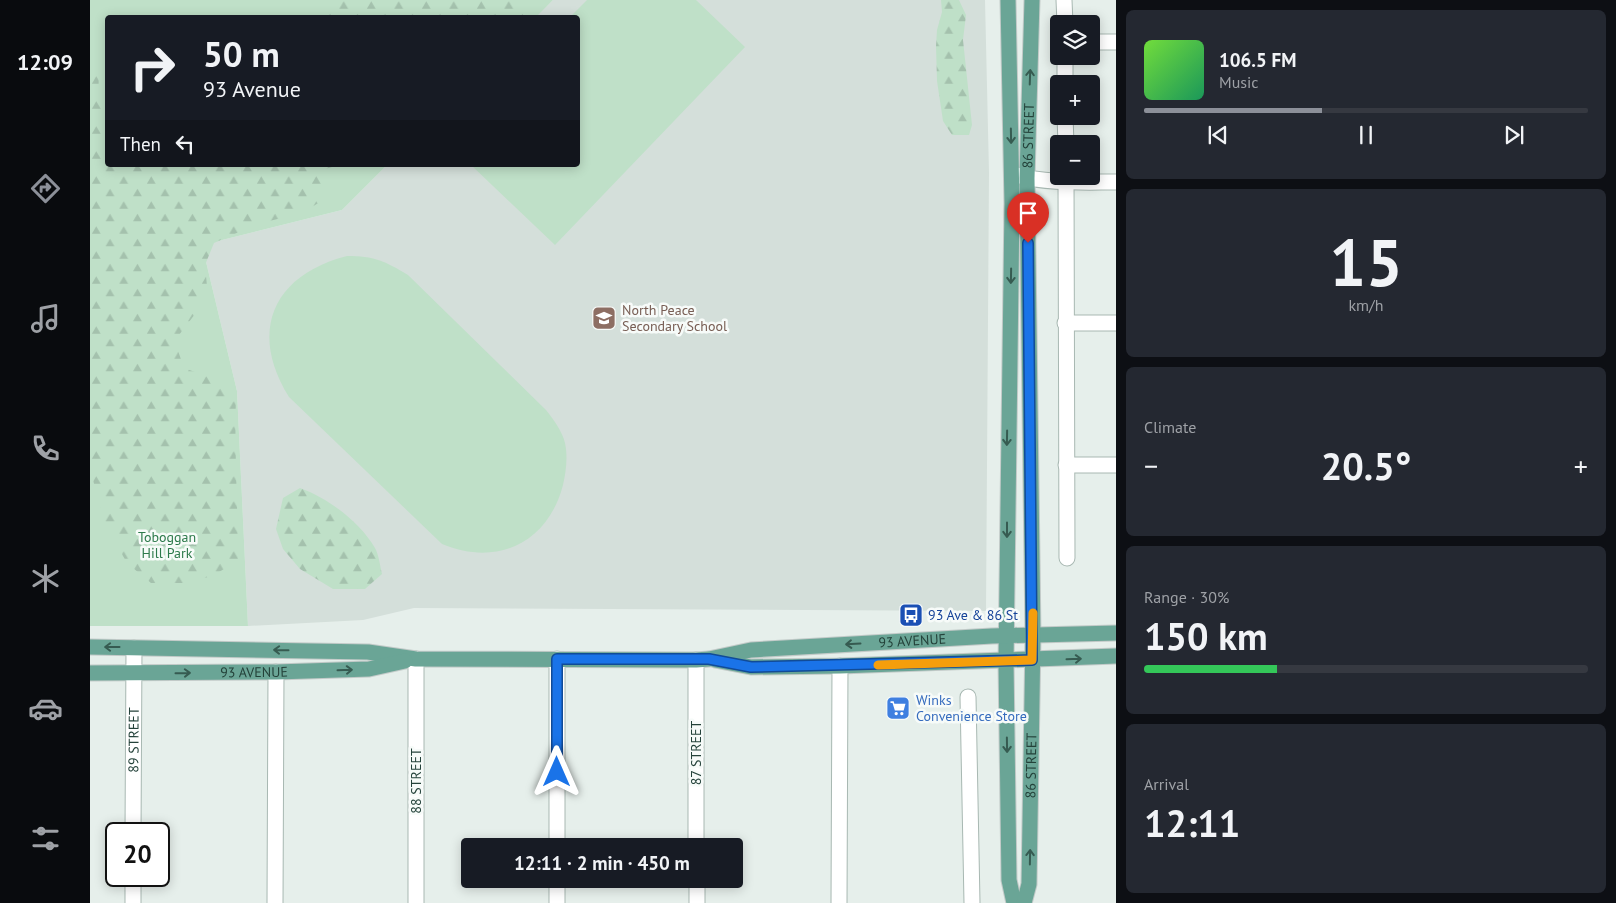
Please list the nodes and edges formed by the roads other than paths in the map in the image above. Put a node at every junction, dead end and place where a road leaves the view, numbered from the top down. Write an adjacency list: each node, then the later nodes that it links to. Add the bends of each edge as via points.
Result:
1 (1008, 0): 7 (main road, 86 STREET, one-way to 7)
2 (1032, 0): 8 (main road, 86 STREET, one-way to 2)
3 (1064, 0): 4 (street)
4 (1064, 15)
5 (1100, 42): 6 (street)
6 (1116, 42)
7 (1012, 174): 8 (street); 19 (main road, 86 STREET, one-way to 19)
8 (1027, 178): 9 (street); 20 (main road, 86 STREET)
9 (1050, 179)
10 (1100, 181): 11 (street)
11 (1116, 182)
12 (1066, 185): 13 (street)
13 (1065, 323): 14 (street); 15 (street)
14 (1116, 323)
15 (1066, 465): 16 (street); 17 (street)
16 (1116, 465)
17 (1066, 558)
18 (1116, 633): 20 (main road, 93 AVENUE)
19 (1006, 636): 20 (main road, 93 AVENUE); 26 (main road, 93 AVENUE, one-way to 26, via 751,650); 28 (main road, 86 STREET)
20 (1033, 636): 27 (main road, 86 STREET)
21 (90, 647): 22 (main road, 93 AVENUE, one-way to 21)
22 (134, 648): 24 (main road, 93 AVENUE, one-way to 22, via 368,652); 32 (street, 89 STREET)
23 (1116, 656): 27 (main road, 93 AVENUE, one-way to 23)
24 (416, 659): 25 (main road, 93 AVENUE); 30 (main road, 93 AVENUE, one-way to 24, via 369,669); 42 (street, 88 STREET)
25 (557, 659): 26 (main road, 93 AVENUE); 35 (street)
26 (702, 660): 29 (main road, 93 AVENUE, via 751,667); 36 (street, 87 STREET)
27 (1032, 660): 28 (main road, 93 AVENUE); 48 (main road, 86 STREET, one-way to 27, via 1029,884)
28 (1006, 662): 29 (main road, 93 AVENUE); 47 (main road, 86 STREET, one-way to 47, via 1009,880)
29 (840, 666): 45 (street)
30 (276, 672): 32 (main road, 93 AVENUE, one-way to 30); 41 (street)
31 (90, 673): 32 (main road, 93 AVENUE)
32 (134, 674): 34 (street, 89 STREET)
33 (968, 697): 46 (street)
34 (134, 822)
35 (557, 838)
36 (696, 838)
37 (133, 887): 40 (street)
38 (557, 888): 43 (street)
39 (696, 888): 44 (street)
40 (133, 903)
41 (275, 903)
42 (416, 903)
43 (557, 903)
44 (697, 903)
45 (840, 903)
46 (972, 903)
47 (1014, 903)
48 (1024, 903)

